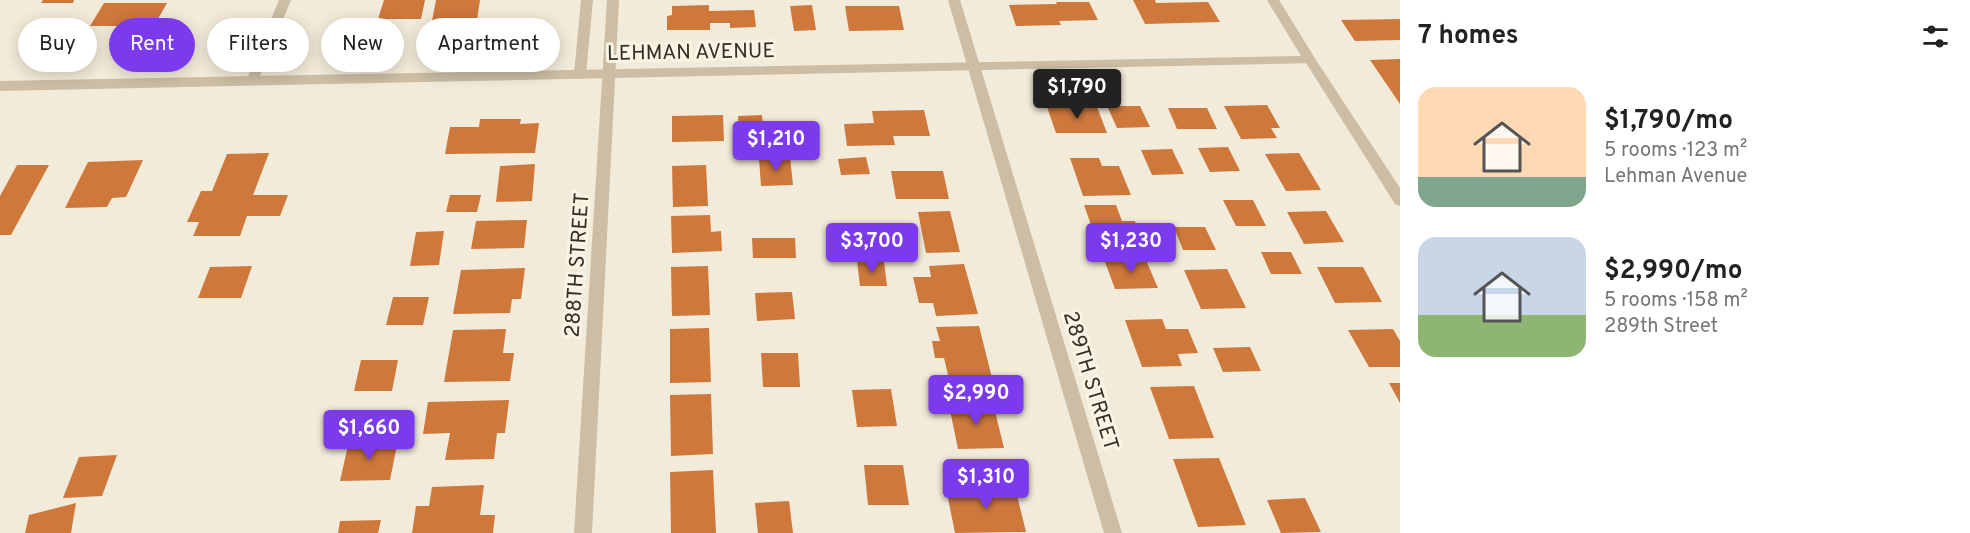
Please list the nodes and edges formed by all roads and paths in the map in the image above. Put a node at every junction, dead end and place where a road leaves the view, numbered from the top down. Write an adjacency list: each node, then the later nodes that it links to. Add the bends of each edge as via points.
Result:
1 (285, 0): 10 (street)
2 (587, 0): 8 (street)
3 (614, 0): 9 (street, 288TH STREET)
4 (954, 0): 7 (street, 289TH STREET)
5 (1273, 0): 6 (street)
6 (1310, 60): 7 (street, LEHMAN AVENUE); 12 (street)
7 (974, 66): 9 (street, LEHMAN AVENUE); 14 (street, 289TH STREET)
8 (580, 74): 9 (street, LEHMAN AVENUE); 10 (street, LEHMAN AVENUE)
9 (611, 74): 13 (street, 288TH STREET)
10 (252, 81): 11 (street, LEHMAN AVENUE)
11 (0, 86)
12 (1400, 200)
13 (582, 533)
14 (1113, 533)

